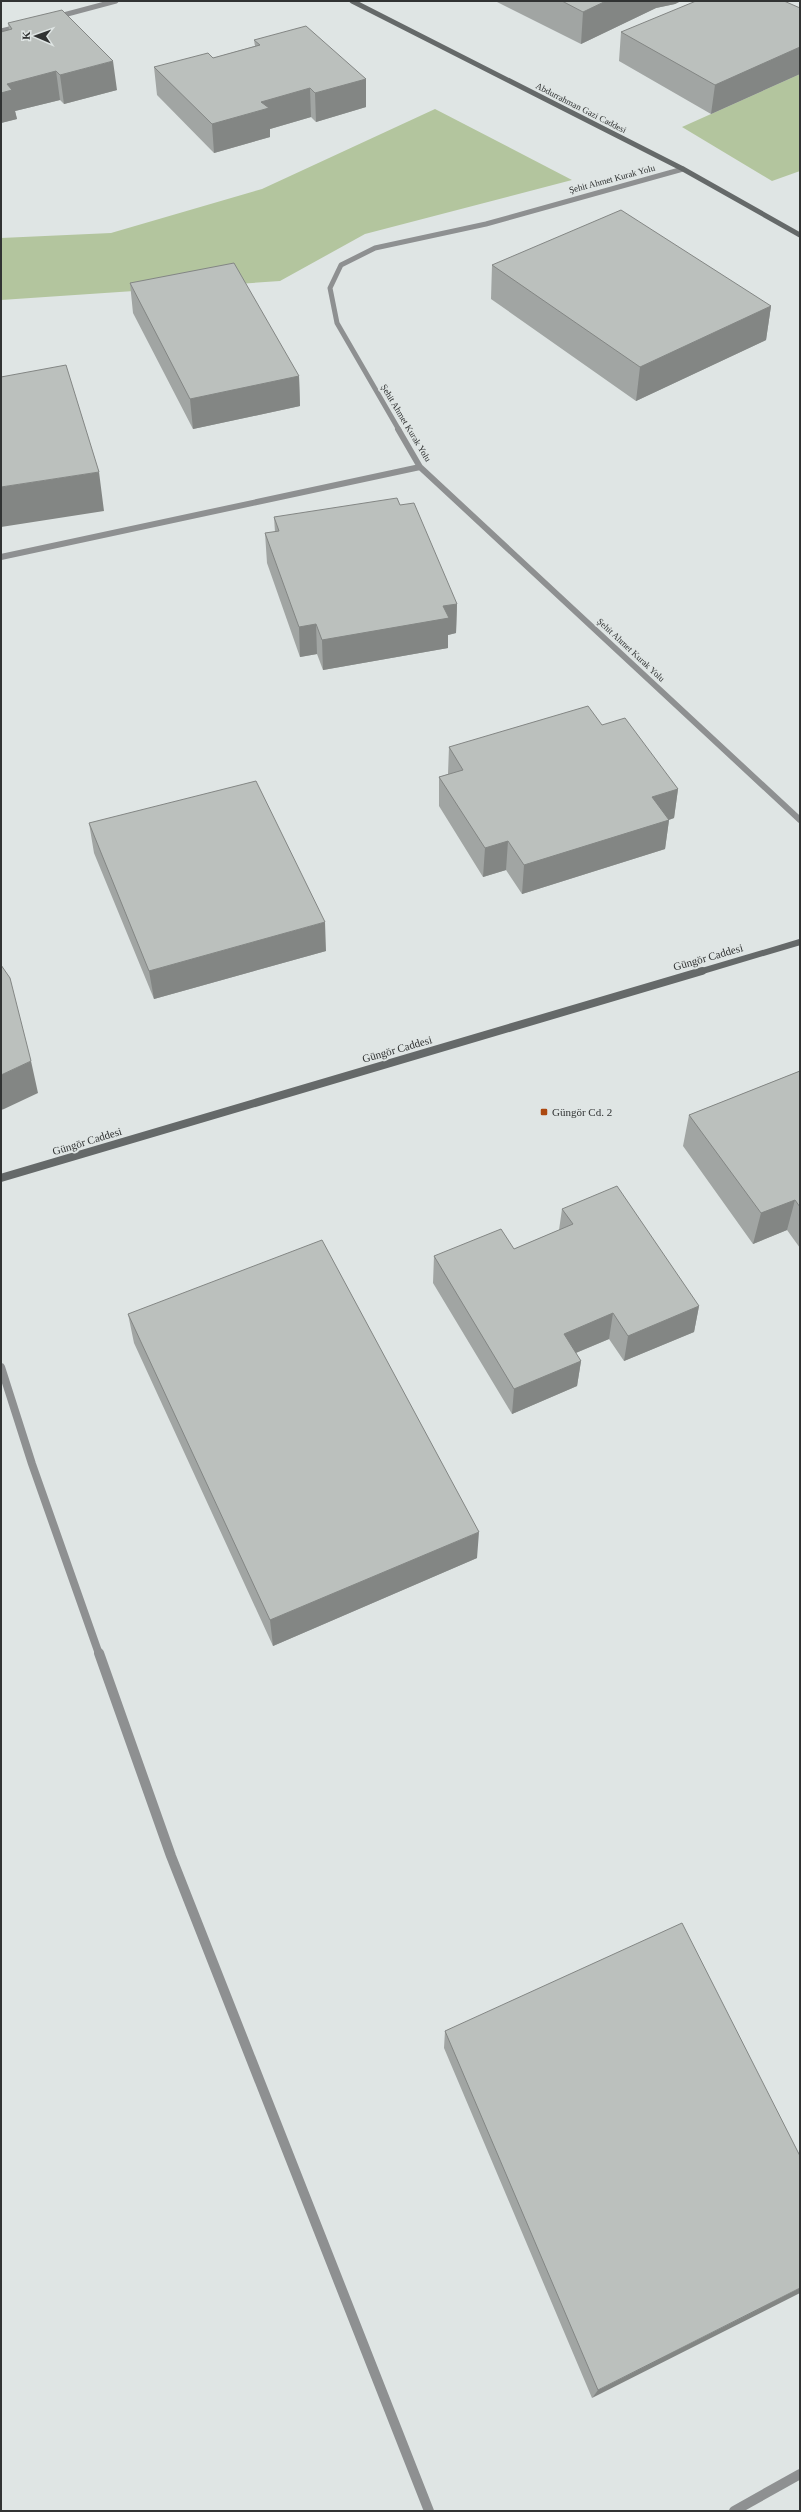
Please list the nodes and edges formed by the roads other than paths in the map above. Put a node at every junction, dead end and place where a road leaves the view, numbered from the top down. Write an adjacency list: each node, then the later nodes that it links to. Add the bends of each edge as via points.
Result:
1 (116, 1): 3 (street)
2 (352, 1): 6 (street, Abdurrahman Gazi Caddesi)
3 (47, 19)
4 (24, 25): 5 (street)
5 (1, 31)
6 (683, 169): 7 (street, Abdurrahman Gazi Caddesi); 8 (street, Şehit Ahmet Kurak Yolu, via 486,224 375,248 340,265 330,288 337,323)
7 (800, 235)
8 (420, 467): 9 (street); 10 (street, Şehit Ahmet Kurak Yolu)
9 (1, 557)
10 (800, 820)
11 (800, 942): 12 (street, Güngör Caddesi)
12 (1, 1178)
13 (1, 1367): 15 (street, via 35,1472 171,1856)
14 (800, 2474): 16 (street)
15 (429, 2511)
16 (734, 2511)

